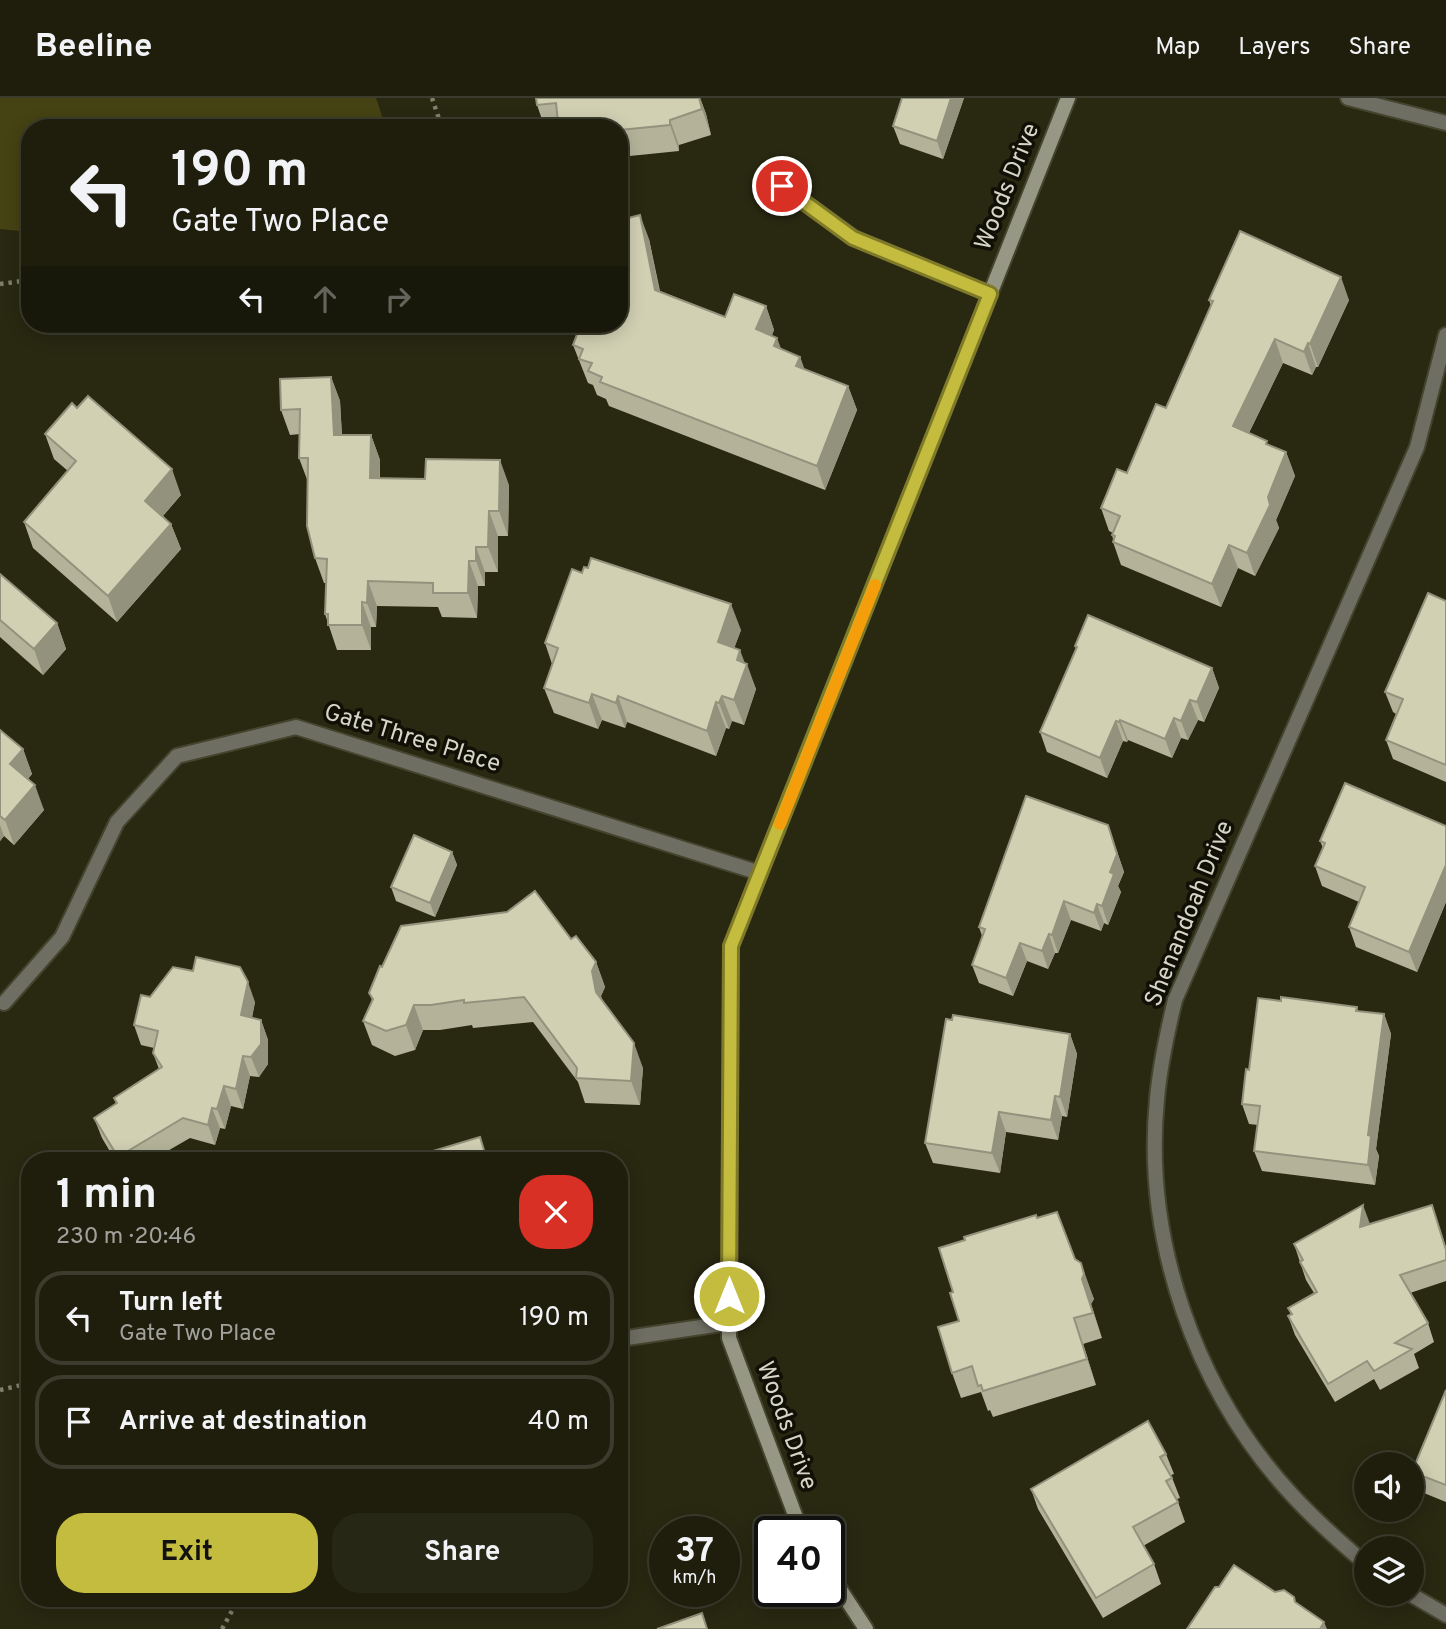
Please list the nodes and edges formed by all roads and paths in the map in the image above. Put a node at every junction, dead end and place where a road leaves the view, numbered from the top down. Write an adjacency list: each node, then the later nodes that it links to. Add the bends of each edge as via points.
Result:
1 (432, 98): 4 (path)
2 (1068, 98): 9 (street, Woods Drive)
3 (1348, 98): 5 (street)
4 (439, 119)
5 (1446, 123)
6 (782, 186): 9 (street, via 853,238)
7 (21, 281): 8 (path)
8 (0, 284)
9 (990, 294): 11 (street, Woods Drive)
10 (1446, 335): 18 (street, Shenandoah Drive, via 1418,447 1175,1000 1157,1101 1156,1166 1167,1256 1201,1357 1227,1406 1270,1469)
11 (760, 873): 12 (street, Gate Three Place, via 296,727 177,756 117,822 62,937); 13 (street, Woods Drive, via 731,946)
12 (4, 1003)
13 (729, 1323): 14 (street); 17 (street, Woods Drive, via 729,1338)
14 (628, 1338)
15 (21, 1385): 16 (path)
16 (0, 1391)
17 (795, 1516)
18 (1354, 1553)
19 (845, 1597): 24 (street)
20 (1424, 1602): 22 (street)
21 (234, 1607): 23 (path)
22 (1446, 1615)
23 (222, 1629)
24 (866, 1629)

